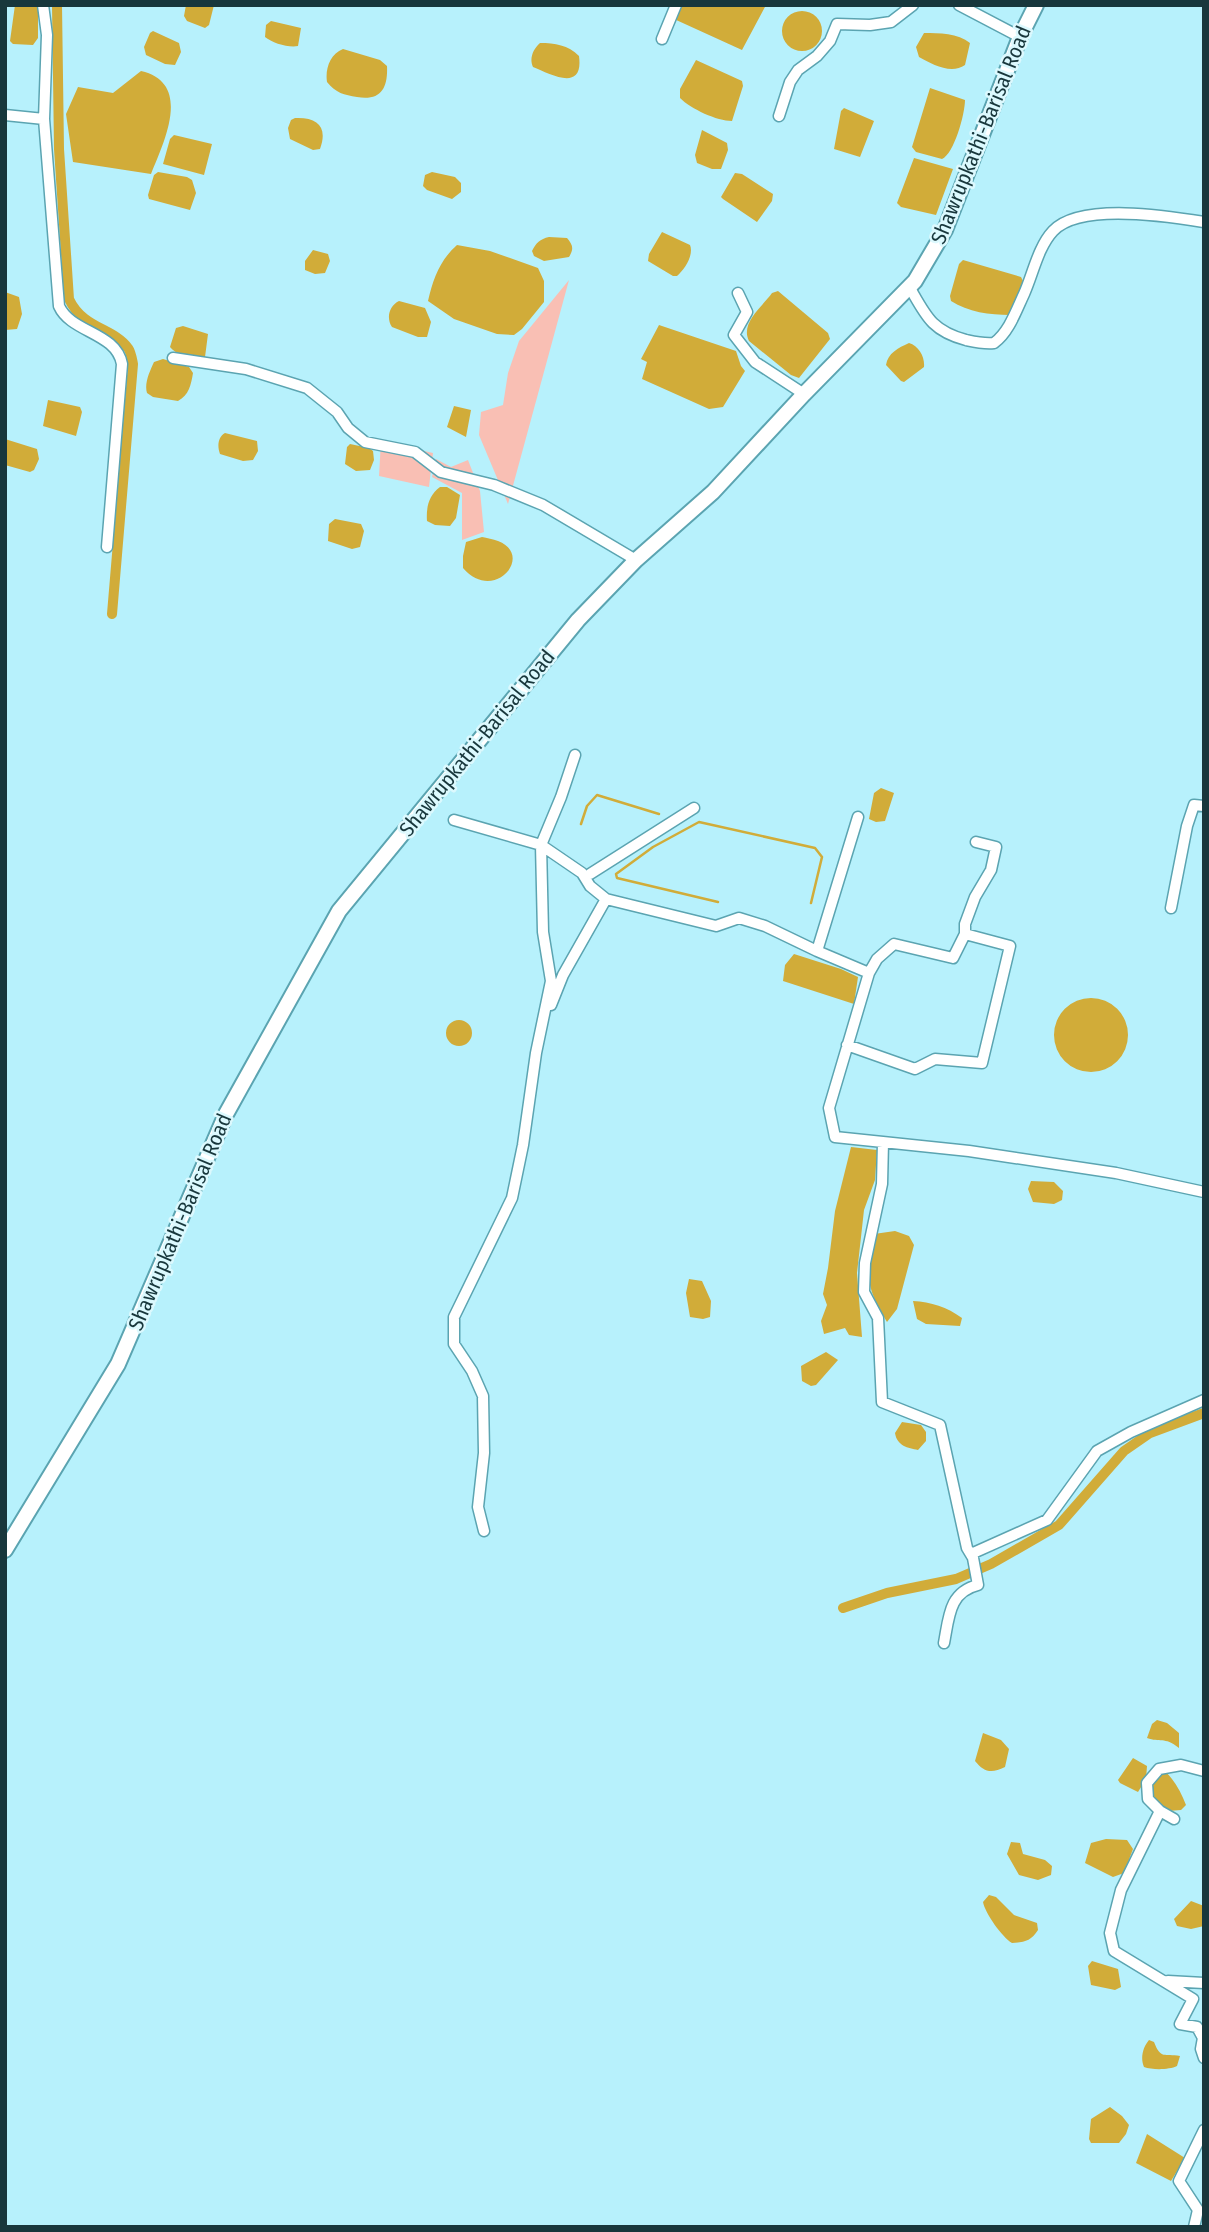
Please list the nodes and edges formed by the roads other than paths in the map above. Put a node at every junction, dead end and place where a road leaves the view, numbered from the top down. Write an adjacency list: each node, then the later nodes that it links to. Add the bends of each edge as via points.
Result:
1 (43, 5): 10 (street, via 47,35)
2 (676, 5): 7 (street)
3 (913, 5): 9 (street, via 891,22 837,24 830,41 790,82)
4 (959, 5): 6 (street)
5 (1036, 5): 6 (main road, Shawrupkathi-Barisal Road)
6 (1020, 37): 12 (main road, Shawrupkathi-Barisal Road, via 945,230)
7 (662, 39)
8 (5, 115): 10 (street)
9 (779, 116)
10 (44, 119): 16 (street, via 59,306 65,317 113,347 122,364)
11 (1204, 222): 12 (street, via 1134,212 1068,221 1053,230 1044,244 1007,329 994,343 946,335 932,324)
12 (910, 288): 15 (main road, Shawrupkathi-Barisal Road)
13 (738, 293): 15 (street, via 747,312 734,335 755,362)
14 (173, 358): 17 (street, via 246,369 307,388 365,442 415,452 441,472 494,485 543,505)
15 (804, 394): 17 (main road, Shawrupkathi-Barisal Road, via 713,492)
16 (107, 547)
17 (636, 560): 37 (main road, Shawrupkathi-Barisal Road, via 578,620 340,912 226,1114 118,1364)
18 (575, 755): 24 (street)
19 (1204, 806): 27 (street, via 1194,804 1186,826)
20 (694, 808): 25 (street)
21 (858, 817): 29 (street)
22 (454, 820): 24 (street)
23 (976, 842): 28 (street, via 996,846 992,870 975,897)
24 (541, 845): 26 (street, via 582,873); 31 (street, via 543,932 551,981)
25 (590, 874)
26 (606, 899): 29 (street, via 716,926 739,918); 31 (street, via 563,975)
27 (1171, 908)
28 (965, 934): 30 (street, via 953,958 894,944); 32 (street, via 1010,946 982,1063 935,1059 915,1069)
29 (817, 951): 30 (street)
30 (869, 973): 32 (street)
31 (545, 1021): 36 (street, via 512,1198 454,1317 454,1343 483,1395 484,1452 478,1507)
32 (847, 1045): 33 (street, via 829,1108 835,1137)
33 (883, 1142): 34 (street, via 1102,1171); 38 (street, via 882,1184 865,1263 864,1292 878,1318 882,1402 940,1425)
34 (1204, 1192)
35 (1204, 1400): 38 (street, via 1097,1451 1047,1520)
36 (484, 1531)
37 (5, 1550)
38 (972, 1556): 39 (street, via 978,1585 964,1588 951,1607)
39 (944, 1643)
40 (1204, 1771): 41 (street, via 1181,1766 1159,1769 1147,1783 1148,1798)
41 (1160, 1811): 42 (street); 43 (street, via 1121,1890 1110,1933 1114,1951)
42 (1174, 1819)
43 (1164, 1981): 44 (street); 45 (street, via 1193,1998 1180,2024 1197,2027 1203,2038)
44 (1204, 1983)
45 (1204, 2059)
46 (1204, 2130): 47 (street, via 1179,2181 1198,2210)
47 (1194, 2227)

